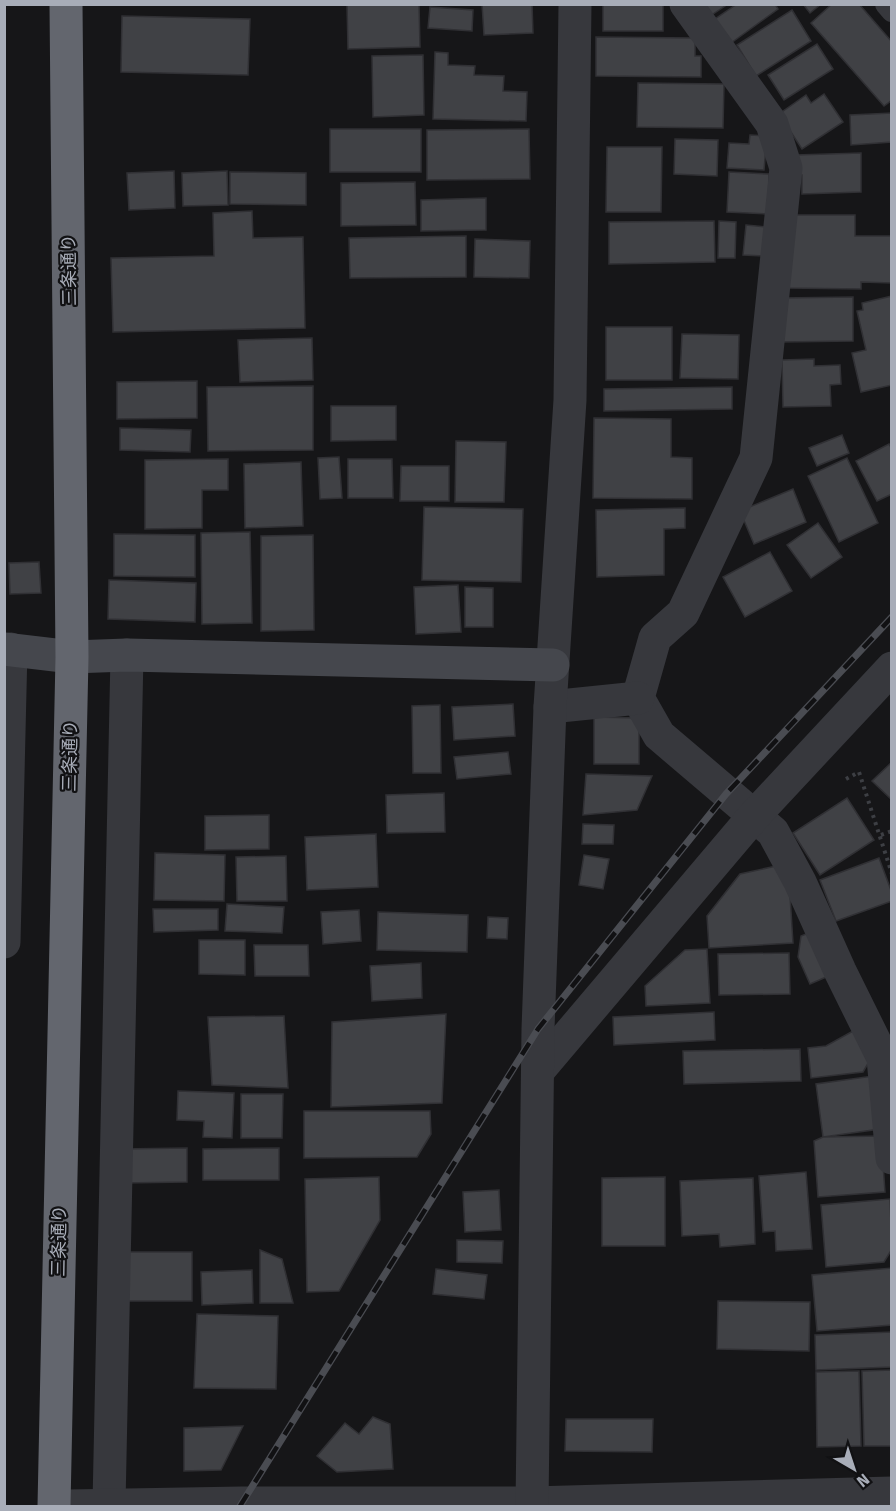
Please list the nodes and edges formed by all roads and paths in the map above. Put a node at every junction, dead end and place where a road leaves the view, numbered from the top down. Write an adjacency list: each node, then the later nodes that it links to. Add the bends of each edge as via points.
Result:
1 (66, 4): 8 (highway, 三条通り)
2 (575, 4): 9 (street, via 570,400)
3 (686, 4): 11 (street, via 772,124 786,168 756,458 683,613 655,638)
4 (886, 4): 5 (lane)
5 (891, 11)
6 (8, 649): 8 (street); 18 (street)
7 (127, 655): 8 (street); 9 (street); 22 (street)
8 (72, 657): 24 (highway, 三条通り)
9 (553, 665): 12 (street)
10 (891, 668): 14 (street)
11 (638, 698): 12 (street); 14 (street, via 659,735)
12 (550, 707): 19 (street)
13 (839, 783): 16 (path, via 859,772)
14 (754, 816): 19 (street); 20 (street, via 773,832 800,882 883,1058)
15 (891, 831): 16 (path)
16 (881, 835): 17 (path)
17 (891, 874)
18 (4, 942)
19 (538, 1071): 23 (street)
20 (891, 1158)
21 (891, 1493): 23 (street)
22 (109, 1504): 25 (street); 26 (street)
23 (532, 1505): 26 (street)
24 (54, 1506)
25 (68, 1506)
26 (327, 1506)

